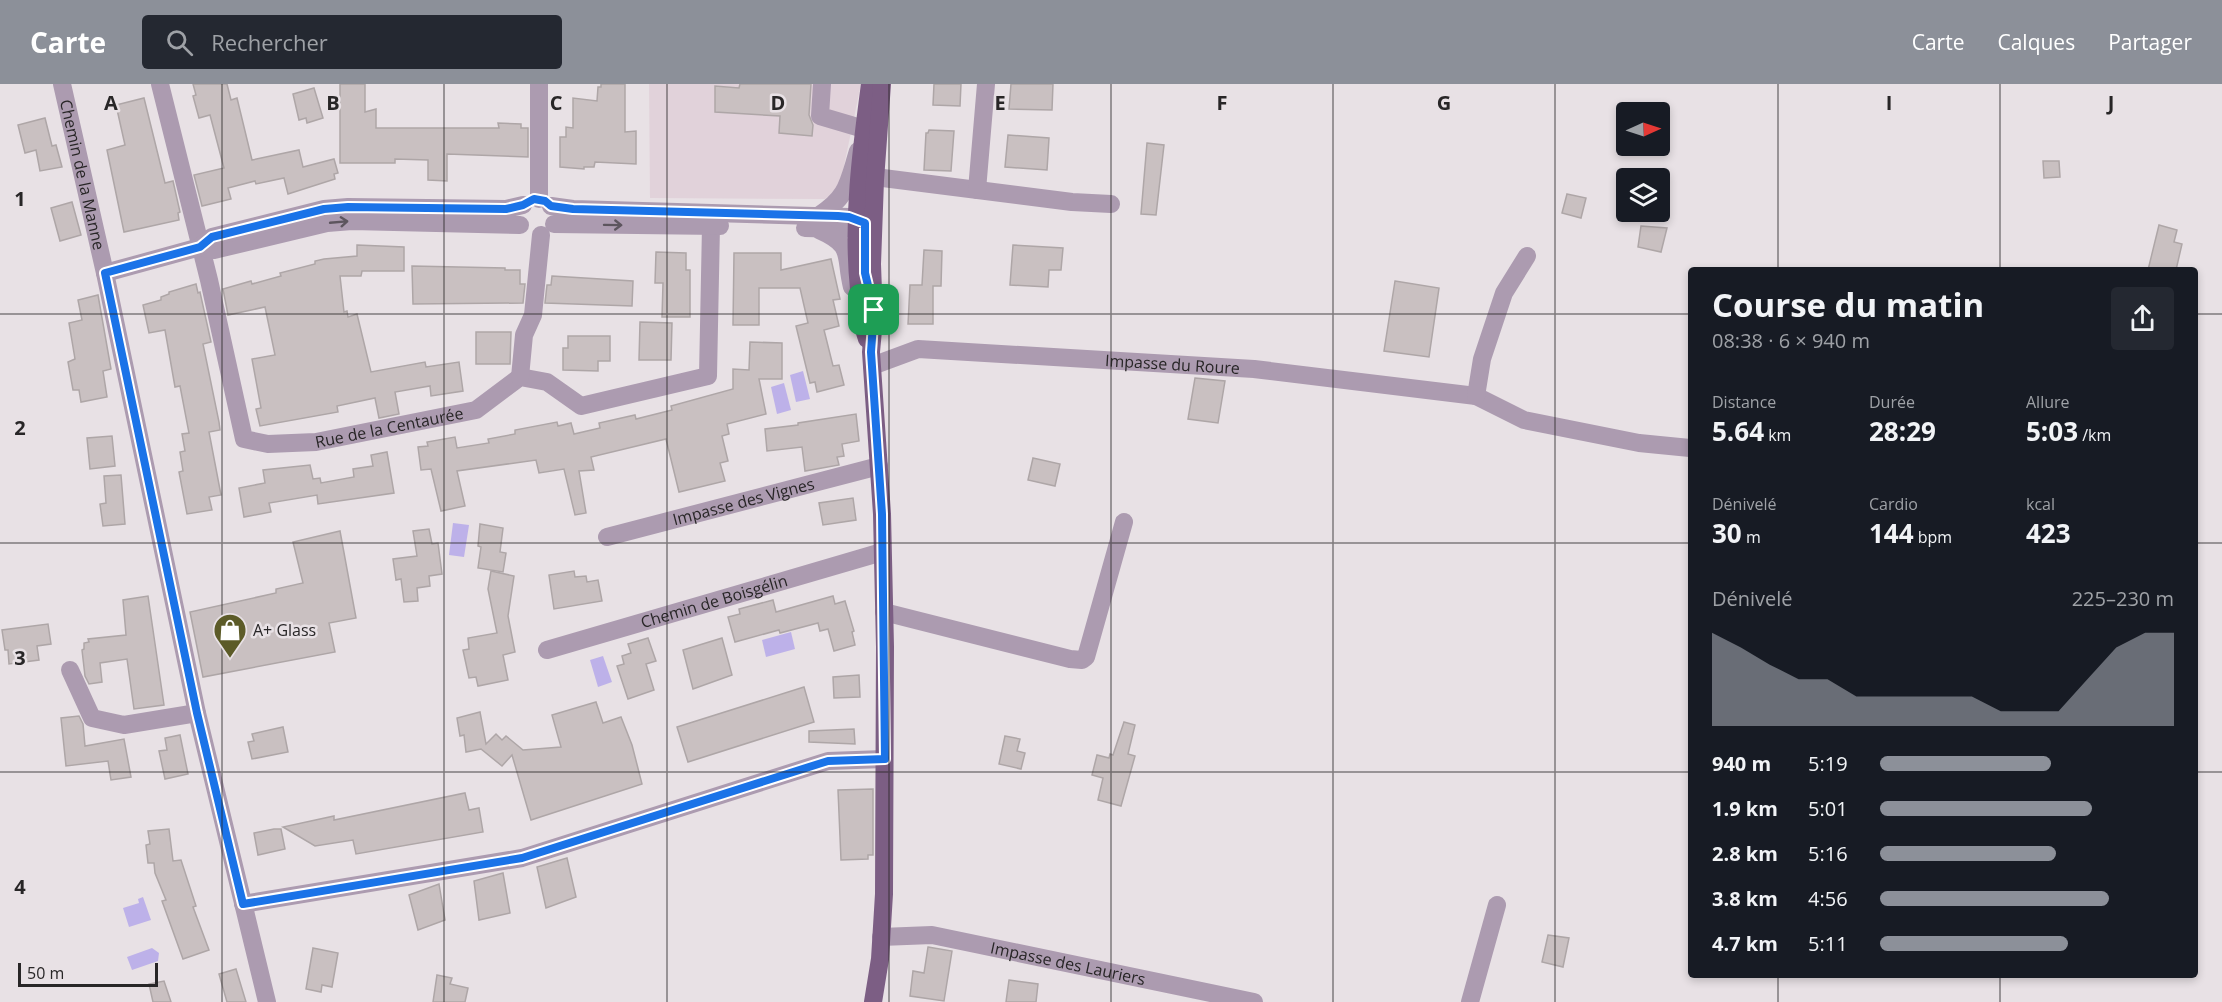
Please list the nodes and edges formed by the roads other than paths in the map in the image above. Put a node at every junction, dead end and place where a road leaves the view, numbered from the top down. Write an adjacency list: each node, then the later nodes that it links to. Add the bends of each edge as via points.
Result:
1 (62, 84): 18 (street, Chemin de la Manne)
2 (160, 84): 16 (street, Rue de la Centaurée)
3 (539, 84): 12 (street)
4 (822, 84): 8 (street, via 820,116)
5 (870, 84): 8 (main road)
6 (882, 84): 8 (main road)
7 (986, 84): 10 (street)
8 (869, 132): 9 (main road); 13 (street, via 844,193); 14 (street)
9 (875, 177): 10 (street); 19 (main road)
10 (978, 190): 11 (street)
11 (1111, 204)
12 (542, 214): 13 (street, via 573,209); 15 (street, one-way to 15); 16 (street, via 506,209 377,206 324,209 212,237); 16 (street, one-way to 12, via 214,250 306,227 352,221 520,225 529,234); 21 (street, via 533,315 524,335)
13 (816, 222): 14 (street, via 849,217); 15 (street); 19 (street, via 837,238 845,250 851,285)
14 (859, 223): 19 (street)
15 (711, 226): 21 (street, via 708,376 581,406 548,382)
16 (200, 247): 18 (street); 21 (street, Rue de la Centaurée, via 244,439 268,444 316,442 476,410)
17 (1527, 256): 22 (street, via 1504,293 1482,359)
18 (105, 273): 31 (street, Chemin de la Manne)
19 (867, 308): 20 (main road)
20 (871, 359): 22 (street, Impasse du Roure, via 918,349 1244,368); 24 (main road)
21 (520, 377)
22 (1476, 396): 23 (street, Impasse du Roure, via 1524,420 1639,443)
23 (1688, 448)
24 (879, 466): 26 (street, Impasse des Vignes); 27 (main road)
25 (1124, 522): 28 (street, via 1082,660)
26 (607, 537)
27 (882, 552): 28 (main road); 29 (street, Chemin de Boisgélin)
28 (884, 612): 32 (main road)
29 (547, 650)
30 (70, 670): 31 (street, via 92,718 124,725)
31 (197, 713): 33 (street, Chemin de la Manne)
32 (885, 759): 33 (street, via 828,761 522,858); 35 (main road)
33 (243, 904): 36 (street, Chemin de la Manne)
34 (1497, 905): 39 (street)
35 (881, 937): 37 (main road); 38 (street, Impasse des Lauriers, via 932,935)
36 (267, 1002)
37 (873, 1002)
38 (1254, 1002)
39 (1470, 1002)

